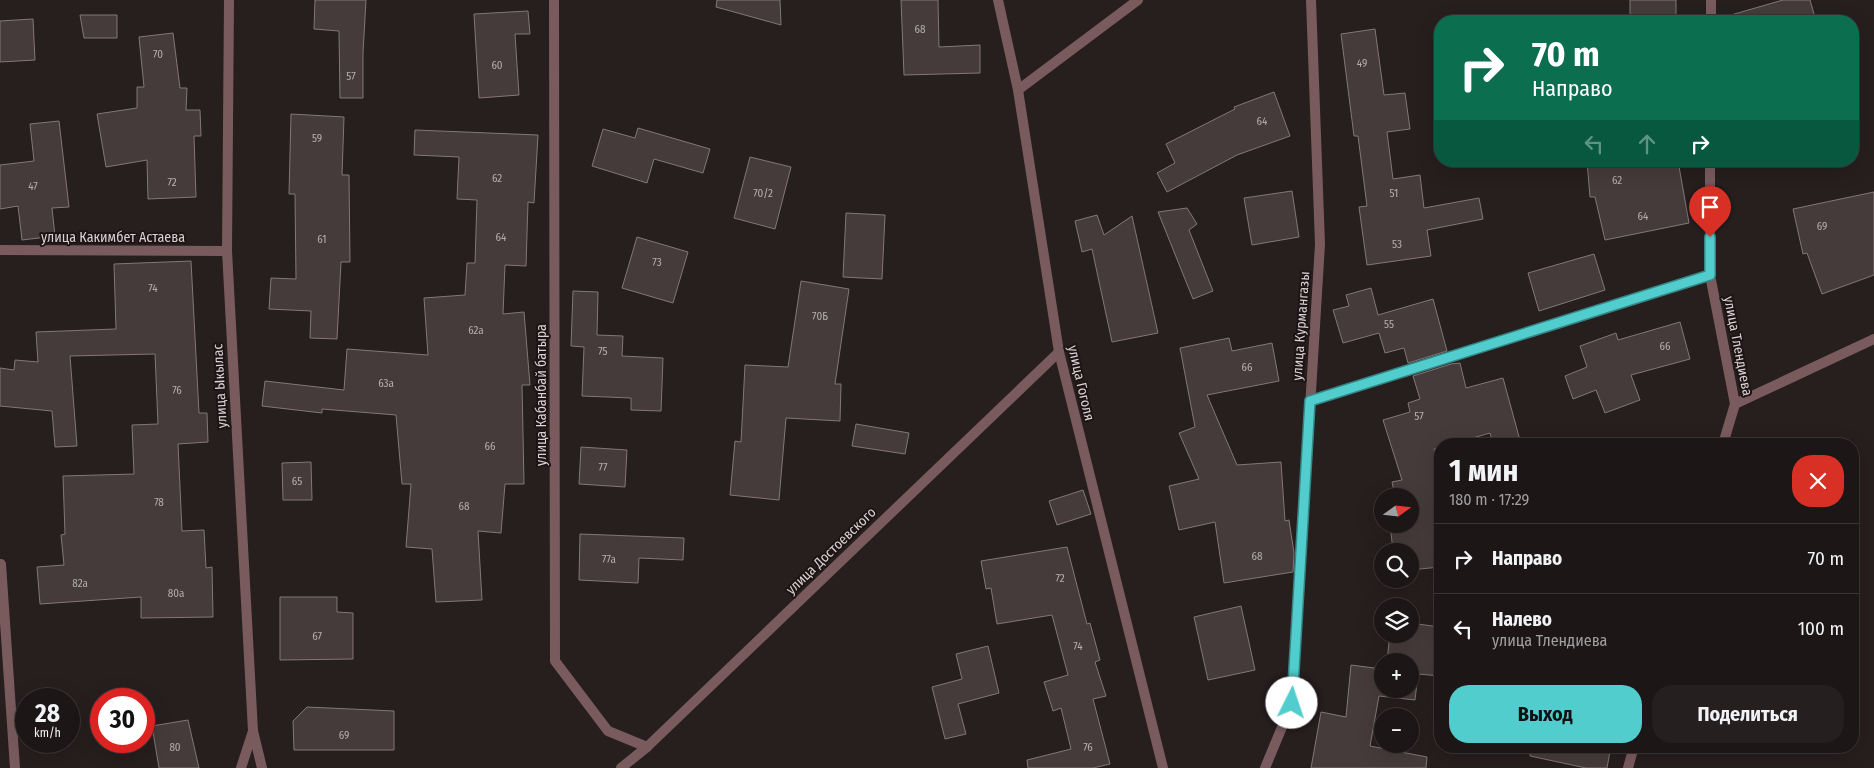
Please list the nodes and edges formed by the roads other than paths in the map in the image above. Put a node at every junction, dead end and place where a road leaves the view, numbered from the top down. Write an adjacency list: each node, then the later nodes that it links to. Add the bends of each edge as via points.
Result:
1 (229, 0): 11 (street, улица Ыкылас)
2 (554, 0): 20 (street, улица Кабанбай батыра, via 555,661 608,730)
3 (998, 0): 8 (street, улица Гоголя)
4 (1138, 0): 8 (street)
5 (1311, 0): 15 (street, улица Курмангазы, via 1320,244)
6 (1711, 0): 7 (street)
7 (1711, 15)
8 (1018, 90): 14 (street, улица Гоголя)
9 (1710, 167): 12 (street, улица Тлендиева)
10 (0, 250): 11 (street, улица Какимбет Астаева)
11 (226, 251): 19 (street, улица Ыкылас)
12 (1710, 275): 15 (street); 16 (street, улица Тлендиева)
13 (1874, 339): 16 (street)
14 (1059, 352): 20 (street, улица Достоевского); 26 (street, улица Гоголя)
15 (1310, 401): 27 (street, улица Курмангазы, via 1292,703)
16 (1735, 404): 17 (street, улица Тлендиева)
17 (1725, 438)
18 (1, 564): 22 (street)
19 (253, 731): 23 (street); 24 (street, улица Ыкылас)
20 (647, 747): 25 (street, улица Достоевского)
21 (1632, 753): 28 (street)
22 (15, 768)
23 (241, 768)
24 (262, 768)
25 (621, 768)
26 (1163, 768)
27 (1265, 768)
28 (1628, 768)

